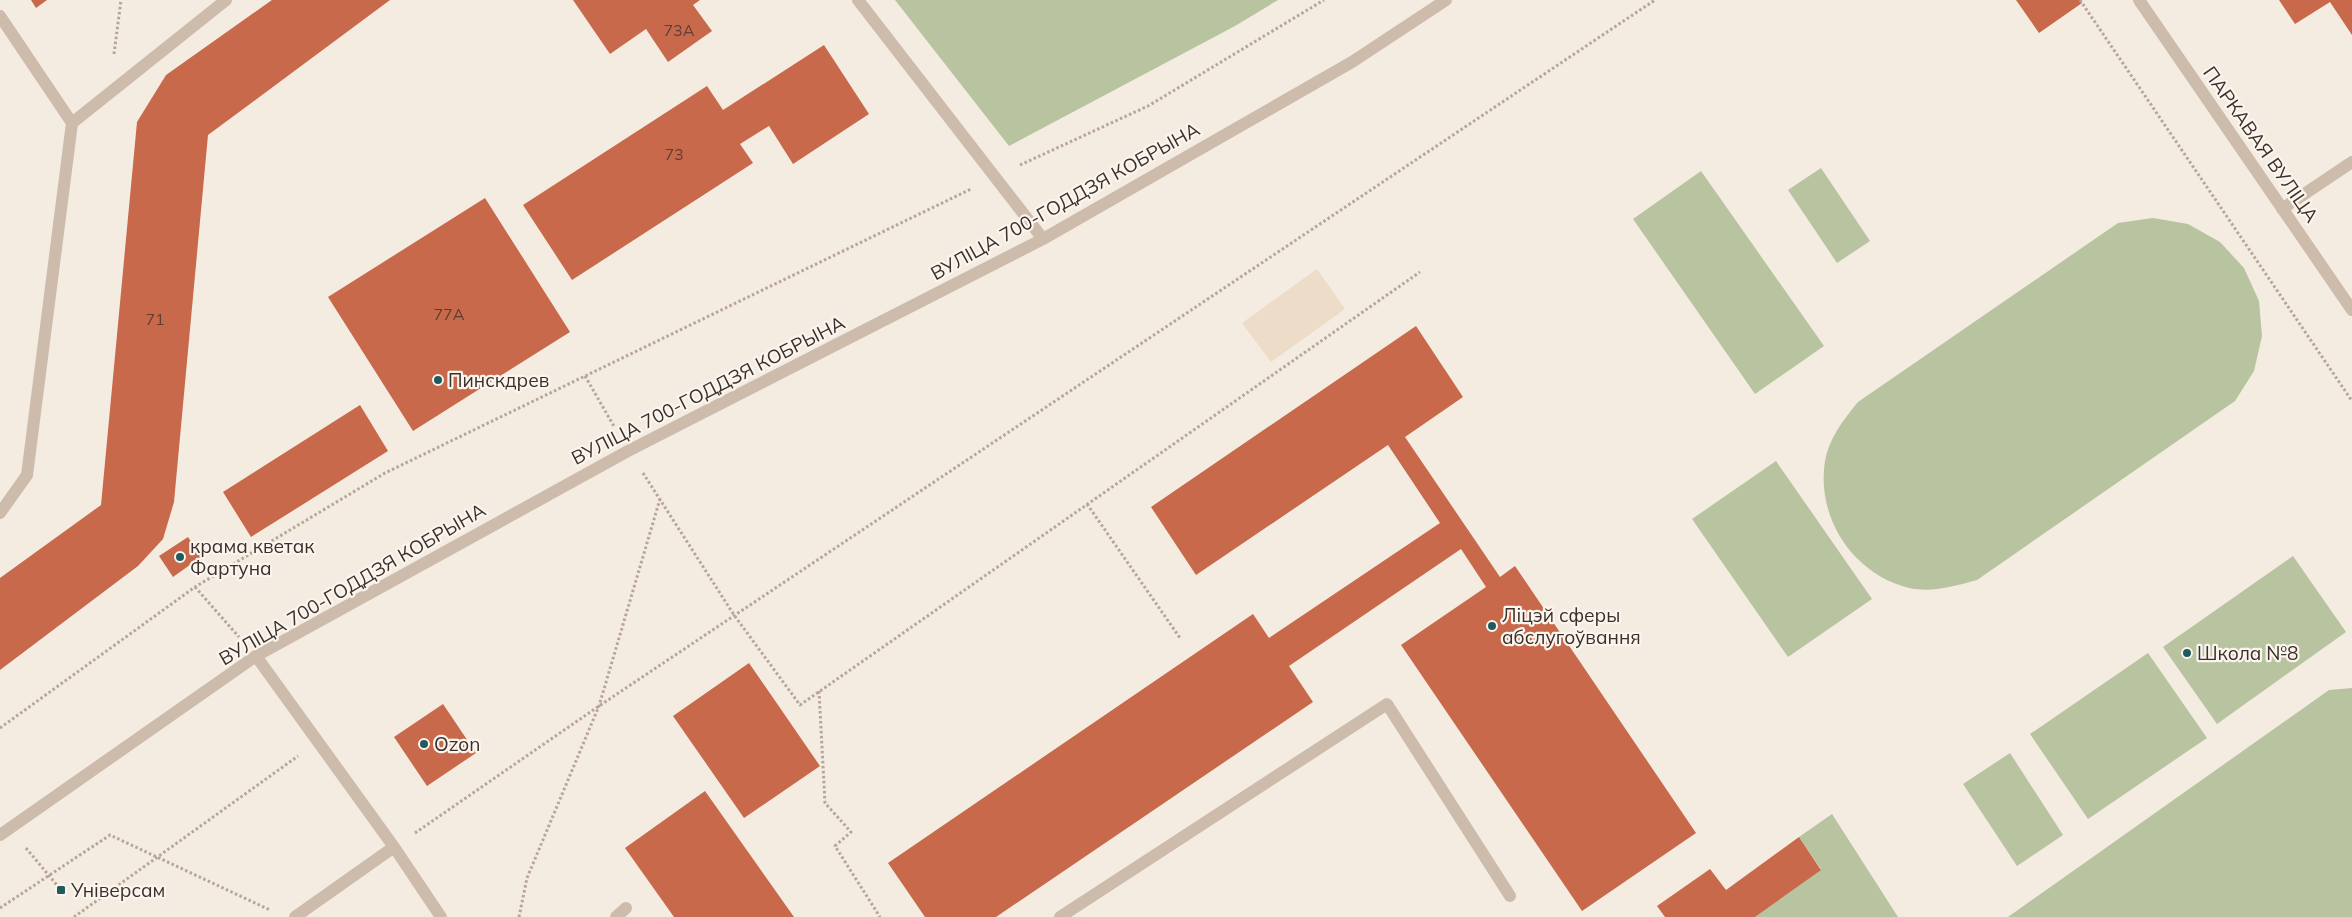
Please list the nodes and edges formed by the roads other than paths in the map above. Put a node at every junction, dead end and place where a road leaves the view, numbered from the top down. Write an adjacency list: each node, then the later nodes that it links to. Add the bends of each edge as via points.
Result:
1 (226, 0): 6 (street)
2 (858, 0): 9 (street)
3 (1446, 0): 9 (street, ВУЛІЦА 700-ГОДДЗЯ КОБРЫНА, via 1352,62)
4 (2139, 0): 8 (street, ПАРКАВАЯ ВУЛІЦА)
5 (0, 16): 6 (street)
6 (72, 123): 11 (street, via 27,475)
7 (2352, 162): 8 (street)
8 (2282, 209): 10 (street, ПАРКАВАЯ ВУЛІЦА)
9 (1042, 239): 12 (street, ВУЛІЦА 700-ГОДДЗЯ КОБРЫНА, via 628,451)
10 (2352, 310)
11 (0, 513)
12 (256, 656): 13 (street, ВУЛІЦА 700-ГОДДЗЯ КОБРЫНА); 14 (street)
13 (5, 832)
14 (394, 847): 17 (street); 18 (street)
15 (1510, 896): 20 (street, via 1387,704)
16 (626, 908): 19 (street)
17 (295, 917)
18 (441, 917)
19 (616, 917)
20 (1060, 917)

